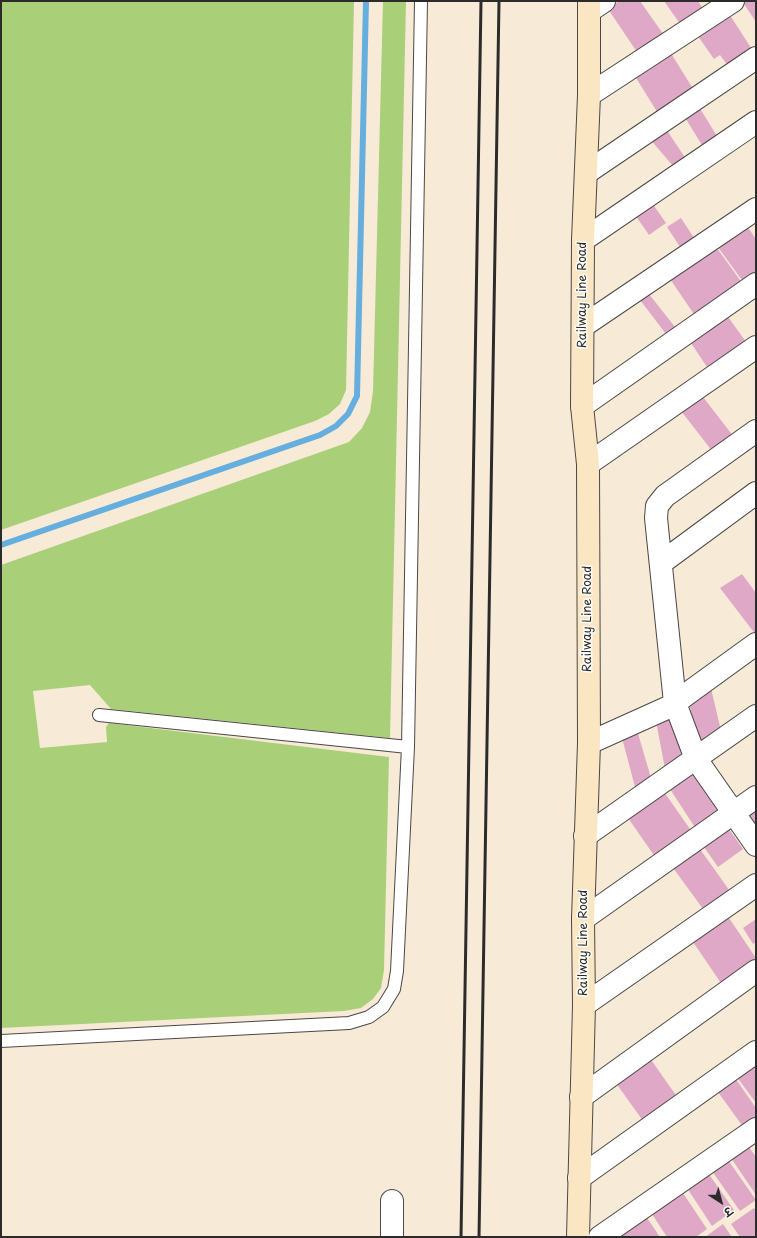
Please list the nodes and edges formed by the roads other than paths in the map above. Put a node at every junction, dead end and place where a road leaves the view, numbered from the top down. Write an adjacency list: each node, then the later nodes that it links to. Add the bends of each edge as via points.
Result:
1 (421, 1): 23 (lane)
2 (733, 1): 5 (street)
3 (594, 4): 5 (street, Railway Line Road)
4 (756, 58): 7 (street)
5 (589, 95): 7 (street, Railway Line Road)
6 (756, 122): 9 (street)
7 (586, 173): 9 (street, Railway Line Road)
8 (756, 208): 11 (street)
9 (583, 240): 11 (street, Railway Line Road)
10 (756, 284): 13 (street)
11 (583, 326): 13 (street, Railway Line Road)
12 (756, 348): 15 (street)
13 (582, 406): 15 (street, Railway Line Road)
14 (756, 431): 17 (street, via 665,496 657,506)
15 (588, 464): 22 (street, Railway Line Road)
16 (756, 493): 17 (street)
17 (661, 563): 19 (street)
18 (756, 644): 19 (street)
19 (675, 703): 22 (street, via 669,708); 24 (street)
20 (98, 716): 23 (lane)
21 (756, 716): 24 (street)
22 (588, 743): 27 (street, Railway Line Road)
23 (408, 748): 33 (lane, via 397,971 394,989 383,1007 369,1017 349,1023)
24 (696, 759): 26 (street); 27 (street)
25 (756, 797): 26 (street)
26 (734, 813): 28 (street); 30 (street)
27 (585, 836): 30 (street, Railway Line Road)
28 (756, 845)
29 (756, 886): 32 (street)
30 (583, 919): 32 (street, Railway Line Road)
31 (756, 971): 35 (street)
32 (584, 1005): 35 (street, Railway Line Road)
33 (1, 1042)
34 (756, 1052): 37 (street)
35 (581, 1097): 37 (street, Railway Line Road)
36 (756, 1129): 41 (street)
37 (579, 1178): 40 (street, Railway Line Road)
38 (392, 1201): 39 (street)
39 (392, 1237)
40 (578, 1237)
41 (600, 1237)

